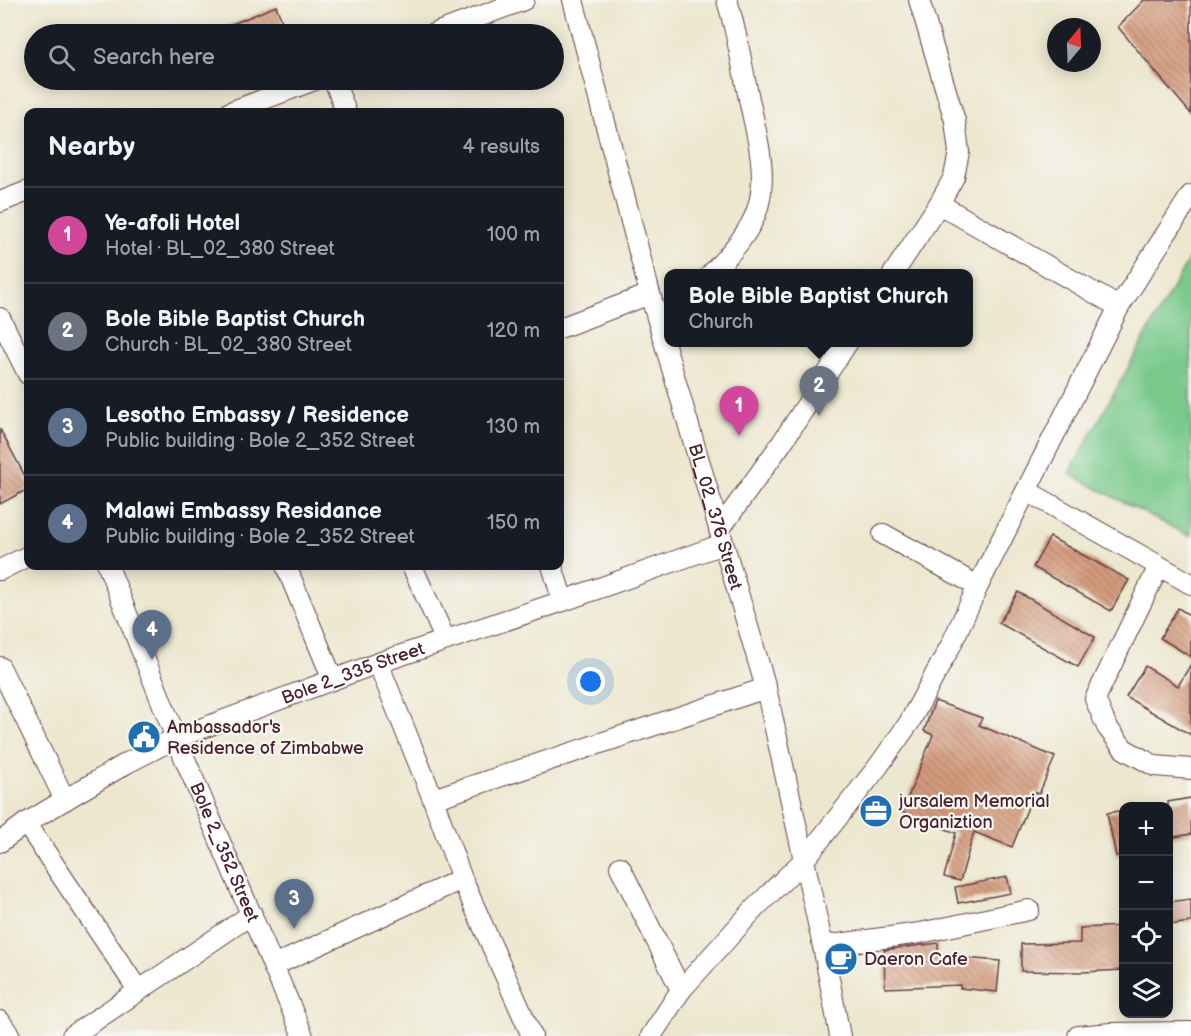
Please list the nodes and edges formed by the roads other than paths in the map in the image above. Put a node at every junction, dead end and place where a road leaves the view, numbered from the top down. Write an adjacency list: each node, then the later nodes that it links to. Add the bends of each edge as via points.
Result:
1 (524, 0): 5 (street)
2 (573, 0): 16 (street, BL_02_376 Street)
3 (727, 0): 14 (street, via 761,159 762,188 747,229)
4 (919, 0): 13 (street, via 956,121 959,152 954,177)
5 (460, 24)
6 (288, 90): 8 (street)
7 (338, 90): 9 (street)
8 (241, 108)
9 (344, 108)
10 (24, 193): 12 (street)
11 (1191, 195): 17 (street)
12 (0, 202)
13 (939, 204): 15 (street); 17 (street)
14 (715, 269)
15 (896, 269)
16 (650, 294): 18 (street, BL_02_376 Street); 20 (street)
17 (1119, 307): 24 (street)
18 (663, 313)
19 (0, 318): 23 (street)
20 (564, 326)
21 (672, 347): 26 (street, BL_02_376 Street)
22 (845, 347): 26 (street)
23 (24, 362)
24 (1027, 491): 28 (street); 35 (street)
25 (883, 534): 35 (street)
26 (721, 537): 36 (street, Bole 2_335 Street); 41 (street, BL_02_376 Street)
27 (24, 558): 29 (street)
28 (1159, 566): 34 (street); 43 (street, via 1095,699 1107,727 1124,749 1155,766)
29 (0, 570)
30 (110, 570): 42 (street, Bole 2_352 Street)
31 (288, 570): 40 (street)
32 (414, 570): 37 (street)
33 (553, 570): 36 (street)
34 (1191, 584)
35 (978, 586): 48 (street, via 909,723)
36 (562, 602): 37 (street, Bole 2_335 Street)
37 (445, 639): 38 (street, Bole 2_335 Street)
38 (378, 663): 40 (street, Bole 2_335 Street); 44 (street)
39 (0, 667): 45 (street)
40 (333, 680): 42 (street, Bole 2_335 Street)
41 (766, 688): 44 (street); 48 (street, BL_02_376 Street)
42 (176, 738): 45 (street, Bole 2_335 Street); 52 (street, Bole 2_352 Street)
43 (1191, 769)
44 (433, 799): 50 (street)
45 (65, 800): 46 (street, Bole 2_335 Street)
46 (26, 823): 47 (street, Bole 2_335 Street); 55 (street)
47 (0, 842)
48 (804, 860): 53 (street, BL_02_376 Street); 56 (street)
49 (620, 867): 56 (street)
50 (462, 879): 54 (street); 63 (street)
51 (1029, 910): 53 (street, via 920,933)
52 (252, 914): 54 (street, Bole 2_352 Street); 55 (street)
53 (823, 946): 65 (street, BL_02_376 Street)
54 (273, 966): 62 (street, Bole 2_352 Street)
55 (138, 990): 61 (street)
56 (681, 990): 64 (street)
57 (0, 1021): 60 (street)
58 (1191, 1032): 59 (street)
59 (1111, 1034): 66 (street)
60 (10, 1036)
61 (72, 1036)
62 (303, 1036)
63 (532, 1036)
64 (651, 1036)
65 (840, 1036)
66 (1078, 1036)

